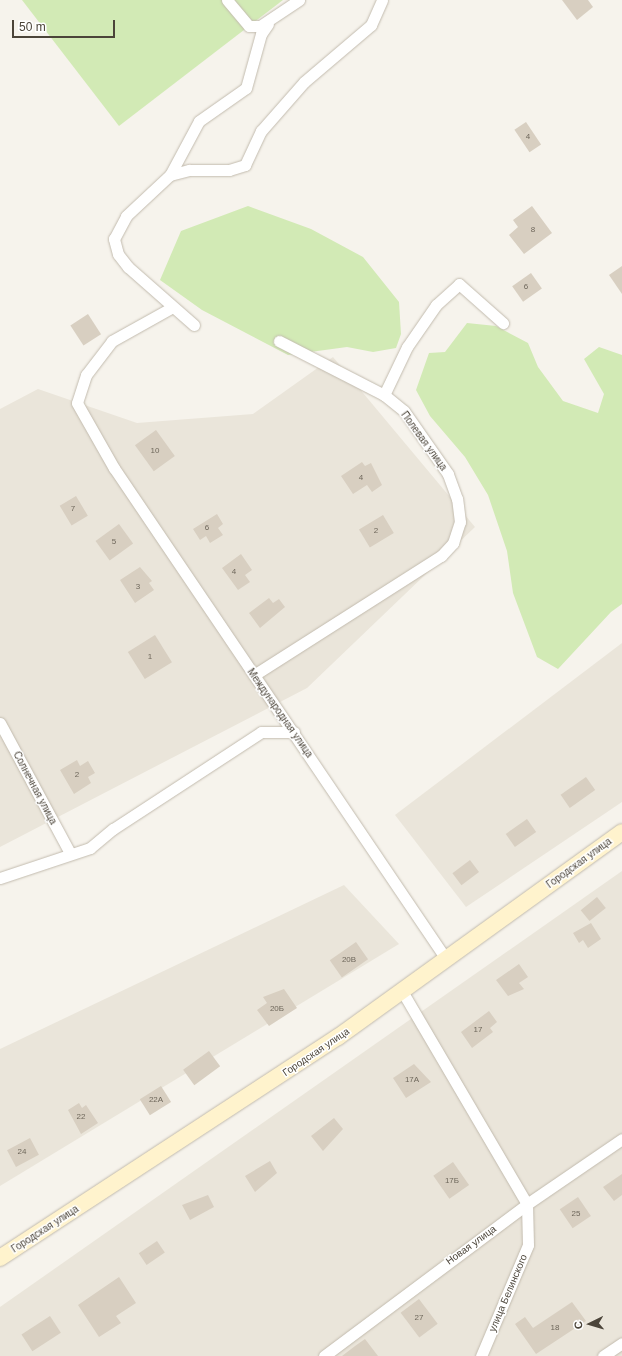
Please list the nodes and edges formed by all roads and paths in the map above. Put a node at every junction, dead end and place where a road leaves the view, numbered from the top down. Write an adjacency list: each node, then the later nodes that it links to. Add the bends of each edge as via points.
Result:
1 (227, 0): 4 (street, via 249,26)
2 (299, 0): 4 (street)
3 (382, 0): 5 (street, via 370,25 304,82 261,131 245,165 229,170 190,170)
4 (268, 24): 5 (street, via 261,34 246,88 199,121)
5 (170, 175): 6 (street, via 126,216 114,240 118,254 128,267)
6 (171, 308): 8 (street); 11 (street, Международная улица, via 112,341 99,353 80,391 77,403 114,468)
7 (504, 323): 10 (street, via 459,284 436,305 407,347)
8 (194, 325)
9 (279, 341): 10 (street, Полевая улица)
10 (384, 395): 11 (street, Полевая улица, via 404,411 448,474 457,499 460,522 453,543 434,560)
11 (254, 675): 13 (street, Международная улица)
12 (0, 723): 15 (street, Солнечная улица)
13 (294, 732): 15 (street, via 261,732 113,829 90,848); 17 (street, Международная улица)
14 (622, 832): 17 (main road, Городская улица)
15 (70, 853): 16 (street)
16 (0, 878)
17 (446, 959): 18 (main road, Городская улица)
18 (402, 991): 20 (street); 21 (main road, Городская улица, via 338,1038)
19 (622, 1140): 20 (street, Новая улица)
20 (527, 1204): 23 (street, Новая улица); 24 (street, улица Белинского, via 528,1245)
21 (0, 1258)
22 (622, 1343): 25 (street)
23 (324, 1356)
24 (481, 1356)
25 (603, 1356)

